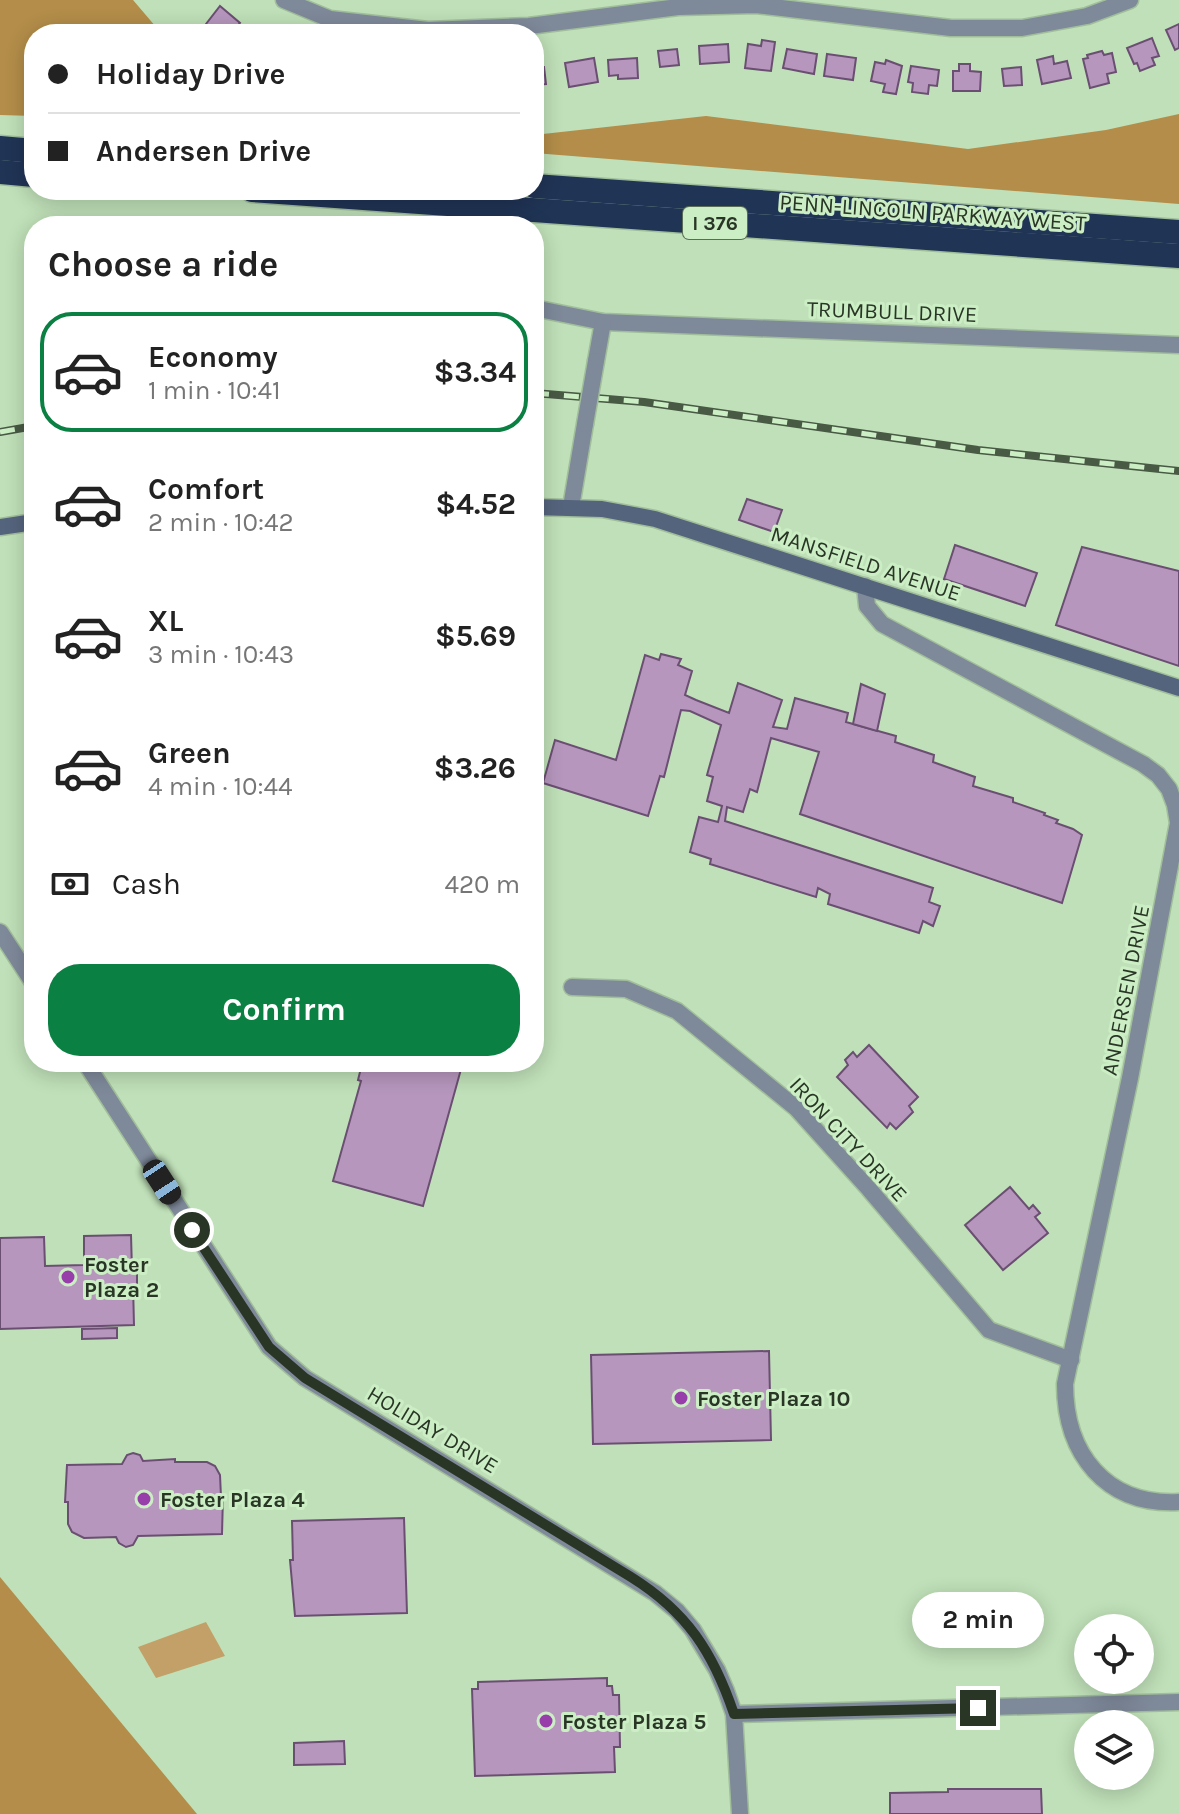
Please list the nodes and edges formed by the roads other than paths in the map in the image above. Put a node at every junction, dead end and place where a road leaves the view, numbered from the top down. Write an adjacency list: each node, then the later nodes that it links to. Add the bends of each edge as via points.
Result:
1 (284, 0): 3 (street, via 330,19)
2 (1130, 0): 4 (street, via 1087,16 1022,28 951,28 756,5 678,7)
3 (375, 24)
4 (544, 24)
5 (0, 148): 6 (highway)
6 (24, 150)
7 (0, 172): 8 (highway)
8 (24, 174)
9 (544, 187): 11 (highway, PENN-LINCOLN PARKWAY WEST / I 376)
10 (392, 200): 12 (highway, PENN-LINCOLN PARKWAY WEST / I 376)
11 (1179, 232)
12 (1179, 256)
13 (544, 310): 14 (street, TRUMBULL DRIVE)
14 (603, 322): 15 (street, TRUMBULL DRIVE); 17 (street, bridge)
15 (1179, 345)
16 (544, 507): 17 (main road, MANSFIELD AVENUE)
17 (571, 507): 20 (main road, MANSFIELD AVENUE, via 655,519)
18 (24, 523): 19 (main road)
19 (0, 527)
20 (865, 586): 21 (main road, MANSFIELD AVENUE); 26 (street, ANDERSEN DRIVE, via 867,606 882,624 1143,764 1169,789 1175,805 1178,823 1160,926)
21 (1179, 688)
22 (0, 932): 23 (street)
23 (24, 969)
24 (572, 987): 26 (street, IRON CITY DRIVE, via 626,989 677,1011 796,1108 989,1330)
25 (91, 1072): 29 (street, HOLIDAY DRIVE, via 269,1347 305,1378 655,1593 677,1611 706,1650)
26 (1071, 1360): 27 (street, ANDERSEN DRIVE, via 1065,1411 1082,1456 1118,1489 1140,1498)
27 (1179, 1502)
28 (1179, 1702): 29 (street)
29 (734, 1714): 30 (street, HOLIDAY DRIVE)
30 (740, 1814)

